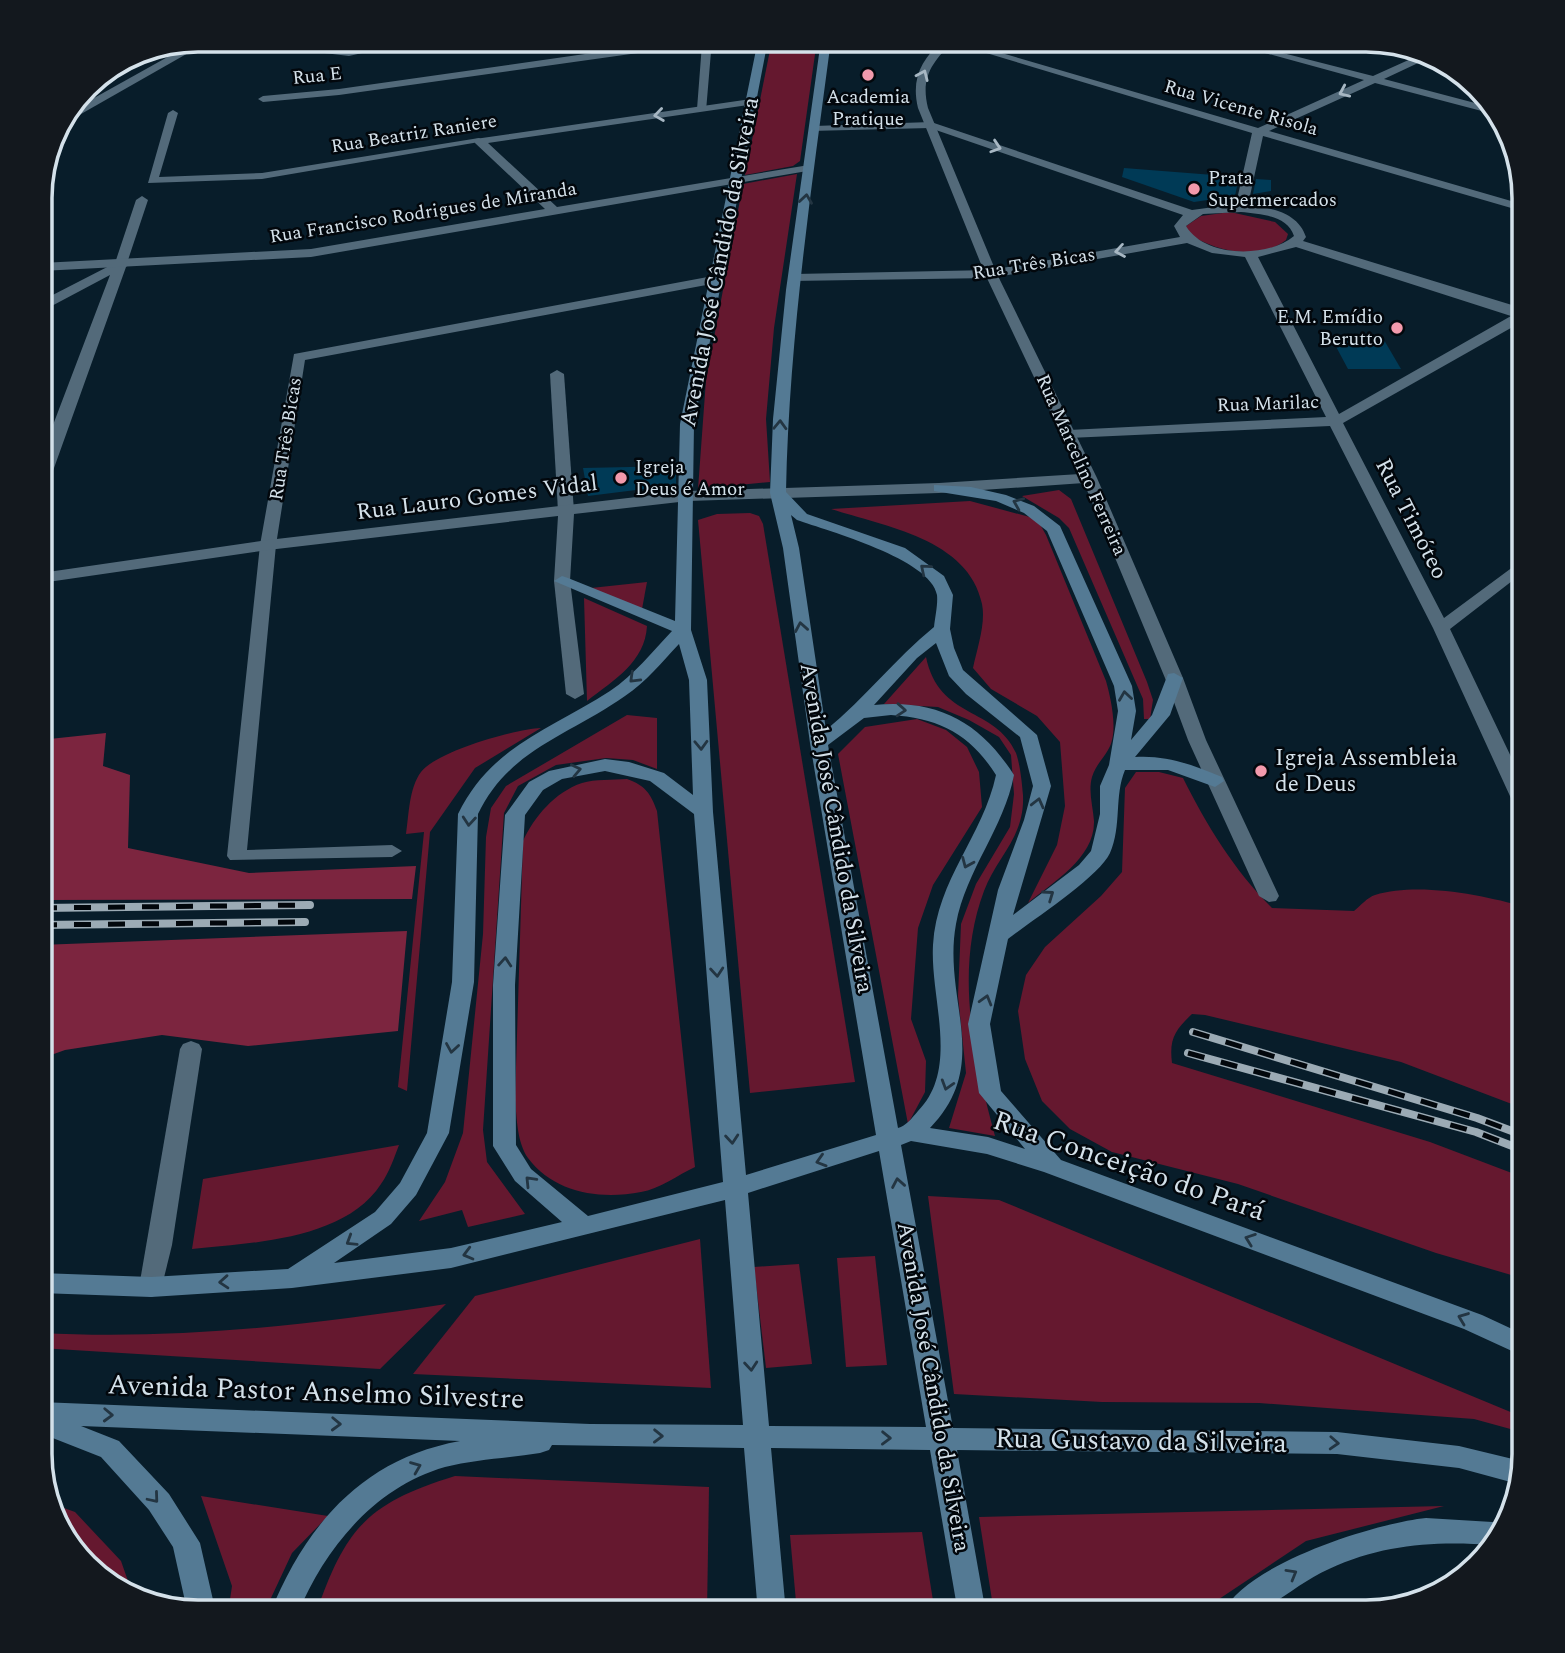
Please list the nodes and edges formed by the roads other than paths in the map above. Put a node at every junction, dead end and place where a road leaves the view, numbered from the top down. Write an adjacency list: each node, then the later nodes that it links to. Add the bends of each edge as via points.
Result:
1 (620, 52): 11 (street, Rua E)
2 (706, 52): 15 (street)
3 (761, 52): 12 (main road, Avenida José Cândido da Silveira)
4 (824, 53): 18 (main road, Avenida José Cândido da Silveira)
5 (935, 53): 17 (street, Rua Marcelino Ferreira, one-way to 5, via 917,90 918,79)
6 (989, 53): 19 (street, Rua Vicente Risola)
7 (1271, 53): 10 (street)
8 (181, 54): 13 (street)
9 (1415, 61): 10 (street)
10 (1373, 80): 14 (street); 19 (street, one-way to 19)
11 (263, 99)
12 (751, 102): 15 (street, Rua Beatriz Raniere); 22 (main road, Avenida José Cândido da Silveira)
13 (85, 108)
14 (1481, 108)
15 (702, 109): 20 (street, Rua Beatriz Raniere, one-way to 20)
16 (173, 113): 20 (street, Rua Beatriz Raniere, via 152,181 261,176)
17 (931, 125): 18 (street); 27 (street, one-way to 27); 33 (street, Rua Marcelino Ferreira)
18 (814, 129): 21 (main road, Avenida José Cândido da Silveira)
19 (1258, 132): 24 (street, Rua Vicente Risola); 25 (street)
20 (480, 141): 26 (street)
21 (809, 168): 22 (street, Rua Francisco Rodrigues de Miranda); 34 (main road, Avenida José Cândido da Silveira, one-way to 21)
22 (734, 181): 26 (street, Rua Francisco Rodrigues de Miranda); 35 (main road, Avenida José Cândido da Silveira)
23 (142, 200): 31 (street)
24 (1512, 205)
25 (1241, 208): 27 (street); 29 (street, via 1294,224 1300,237)
26 (555, 212): 31 (street, Rua Francisco Rodrigues de Miranda, via 312,253)
27 (1191, 214): 28 (street, via 1180,226)
28 (1188, 239): 30 (street, via 1214,250); 33 (street, Rua Três Bicas, one-way to 33)
29 (1296, 243): 30 (street, via 1278,251); 37 (street)
30 (1250, 254): 40 (street, Rua Timóteo)
31 (124, 263): 32 (street, Rua Francisco Rodrigues de Miranda); 36 (street); 42 (street)
32 (53, 266)
33 (991, 274): 34 (street, Rua Três Bicas); 43 (street, Rua Marcelino Ferreira)
34 (795, 278): 47 (main road, Avenida José Cândido da Silveira, one-way to 34, via 780,419)
35 (713, 280): 48 (main road, Avenida José Cândido da Silveira, via 687,424); 50 (street, Rua Três Bicas, via 299,357)
36 (53, 300)
37 (1512, 311)
38 (1512, 322): 40 (street, Rua Marilac)
39 (557, 373): 49 (street)
40 (1336, 421): 43 (street, Rua Marilac); 54 (street, Rua Timóteo)
41 (53, 424): 42 (street)
42 (58, 424): 44 (street)
43 (1069, 434): 45 (street, Rua Marcelino Ferreira)
44 (53, 442)
45 (1089, 478): 46 (street, Rua Lauro Gomes Vidal); 57 (street, Rua Marcelino Ferreira)
46 (939, 488): 47 (street, Rua Lauro Gomes Vidal); 61 (main road, one-way to 46, via 1127,711 1123,686 1054,528 1042,516 1011,500)
47 (778, 493): 48 (street, Rua Lauro Gomes Vidal); 55 (main road, one-way to 47, via 945,595 938,579 883,544 802,517); 60 (main road, Avenida José Cândido da Silveira, one-way to 47, via 791,548)
48 (688, 496): 49 (street, Rua Lauro Gomes Vidal); 56 (main road, Avenida José Cândido da Silveira)
49 (566, 511): 50 (street, Rua Lauro Gomes Vidal); 53 (street)
50 (268, 545): 52 (street, Rua Lauro Gomes Vidal); 65 (street, Rua Três Bicas, via 237,856)
51 (1512, 574): 54 (street)
52 (53, 576)
53 (562, 581): 56 (main road); 58 (street)
54 (1441, 628): 62 (street, Rua Timóteo)
55 (942, 629): 59 (main road, via 911,654); 67 (main road, one-way to 55, via 1042,786 1028,735 955,672)
56 (683, 630): 64 (main road, Avenida José Cândido da Silveira, one-way to 64, via 698,680); 72 (main road, one-way to 72, via 619,692 501,765 475,793 468,814 463,982 438,1133 408,1189 383,1218)
57 (1174, 678): 61 (main road, via 1155,726); 63 (street, Rua Marcelino Ferreira)
58 (575, 694)
59 (855, 715): 60 (main road); 69 (main road, one-way to 69, via 886,709 949,718 992,752 1005,775 1000,805 967,860 941,951 952,1055 950,1079 944,1096)
60 (819, 743): 84 (main road, Avenida José Cândido da Silveira, one-way to 60)
61 (1118, 765): 63 (main road, via 1150,759); 67 (main road, one-way to 61, via 1086,869 1100,853 1110,814 1109,786)
62 (1512, 779)
63 (1215, 781): 66 (street, Rua Marcelino Ferreira)
64 (703, 812): 71 (main road, one-way to 64, via 523,1175 505,1146 504,985 515,815 536,786 556,775 605,765 657,778); 83 (main road, Avenida José Cândido da Silveira, one-way to 83)
65 (393, 851)
66 (1269, 896)
67 (996, 938): 70 (main road, one-way to 67, via 990,1093 979,1024)
68 (191, 1049): 74 (street)
69 (911, 1133): 70 (main road, Rua Conceição do Pará, via 988,1146); 71 (main road, Rua Conceição do Pará, one-way to 71, via 698,1199)
70 (1052, 1166): 75 (main road, Rua Conceição do Pará, one-way to 70, via 1473,1322)
71 (582, 1226): 72 (main road, one-way to 72, via 451,1258)
72 (292, 1278): 74 (main road, one-way to 74)
73 (52, 1283): 74 (main road)
74 (151, 1287)
75 (1512, 1341)
76 (52, 1413): 78 (main road, Avenida Pastor Anselmo Silvestre, one-way to 78)
77 (52, 1426): 81 (main road, one-way to 81, via 110,1449 159,1502 186,1543)
78 (590, 1435): 79 (main road, Rua Gustavo da Silveira, one-way to 79, via 1337,1443 1460,1457); 82 (main road, one-way to 78, via 324,1537 354,1505 391,1477 444,1456)
79 (1511, 1470)
80 (1490, 1533): 85 (main road, one-way to 80, via 1305,1567 1368,1542 1418,1531)
81 (199, 1600)
82 (289, 1600)
83 (771, 1600)
84 (970, 1600)
85 (1251, 1600)

